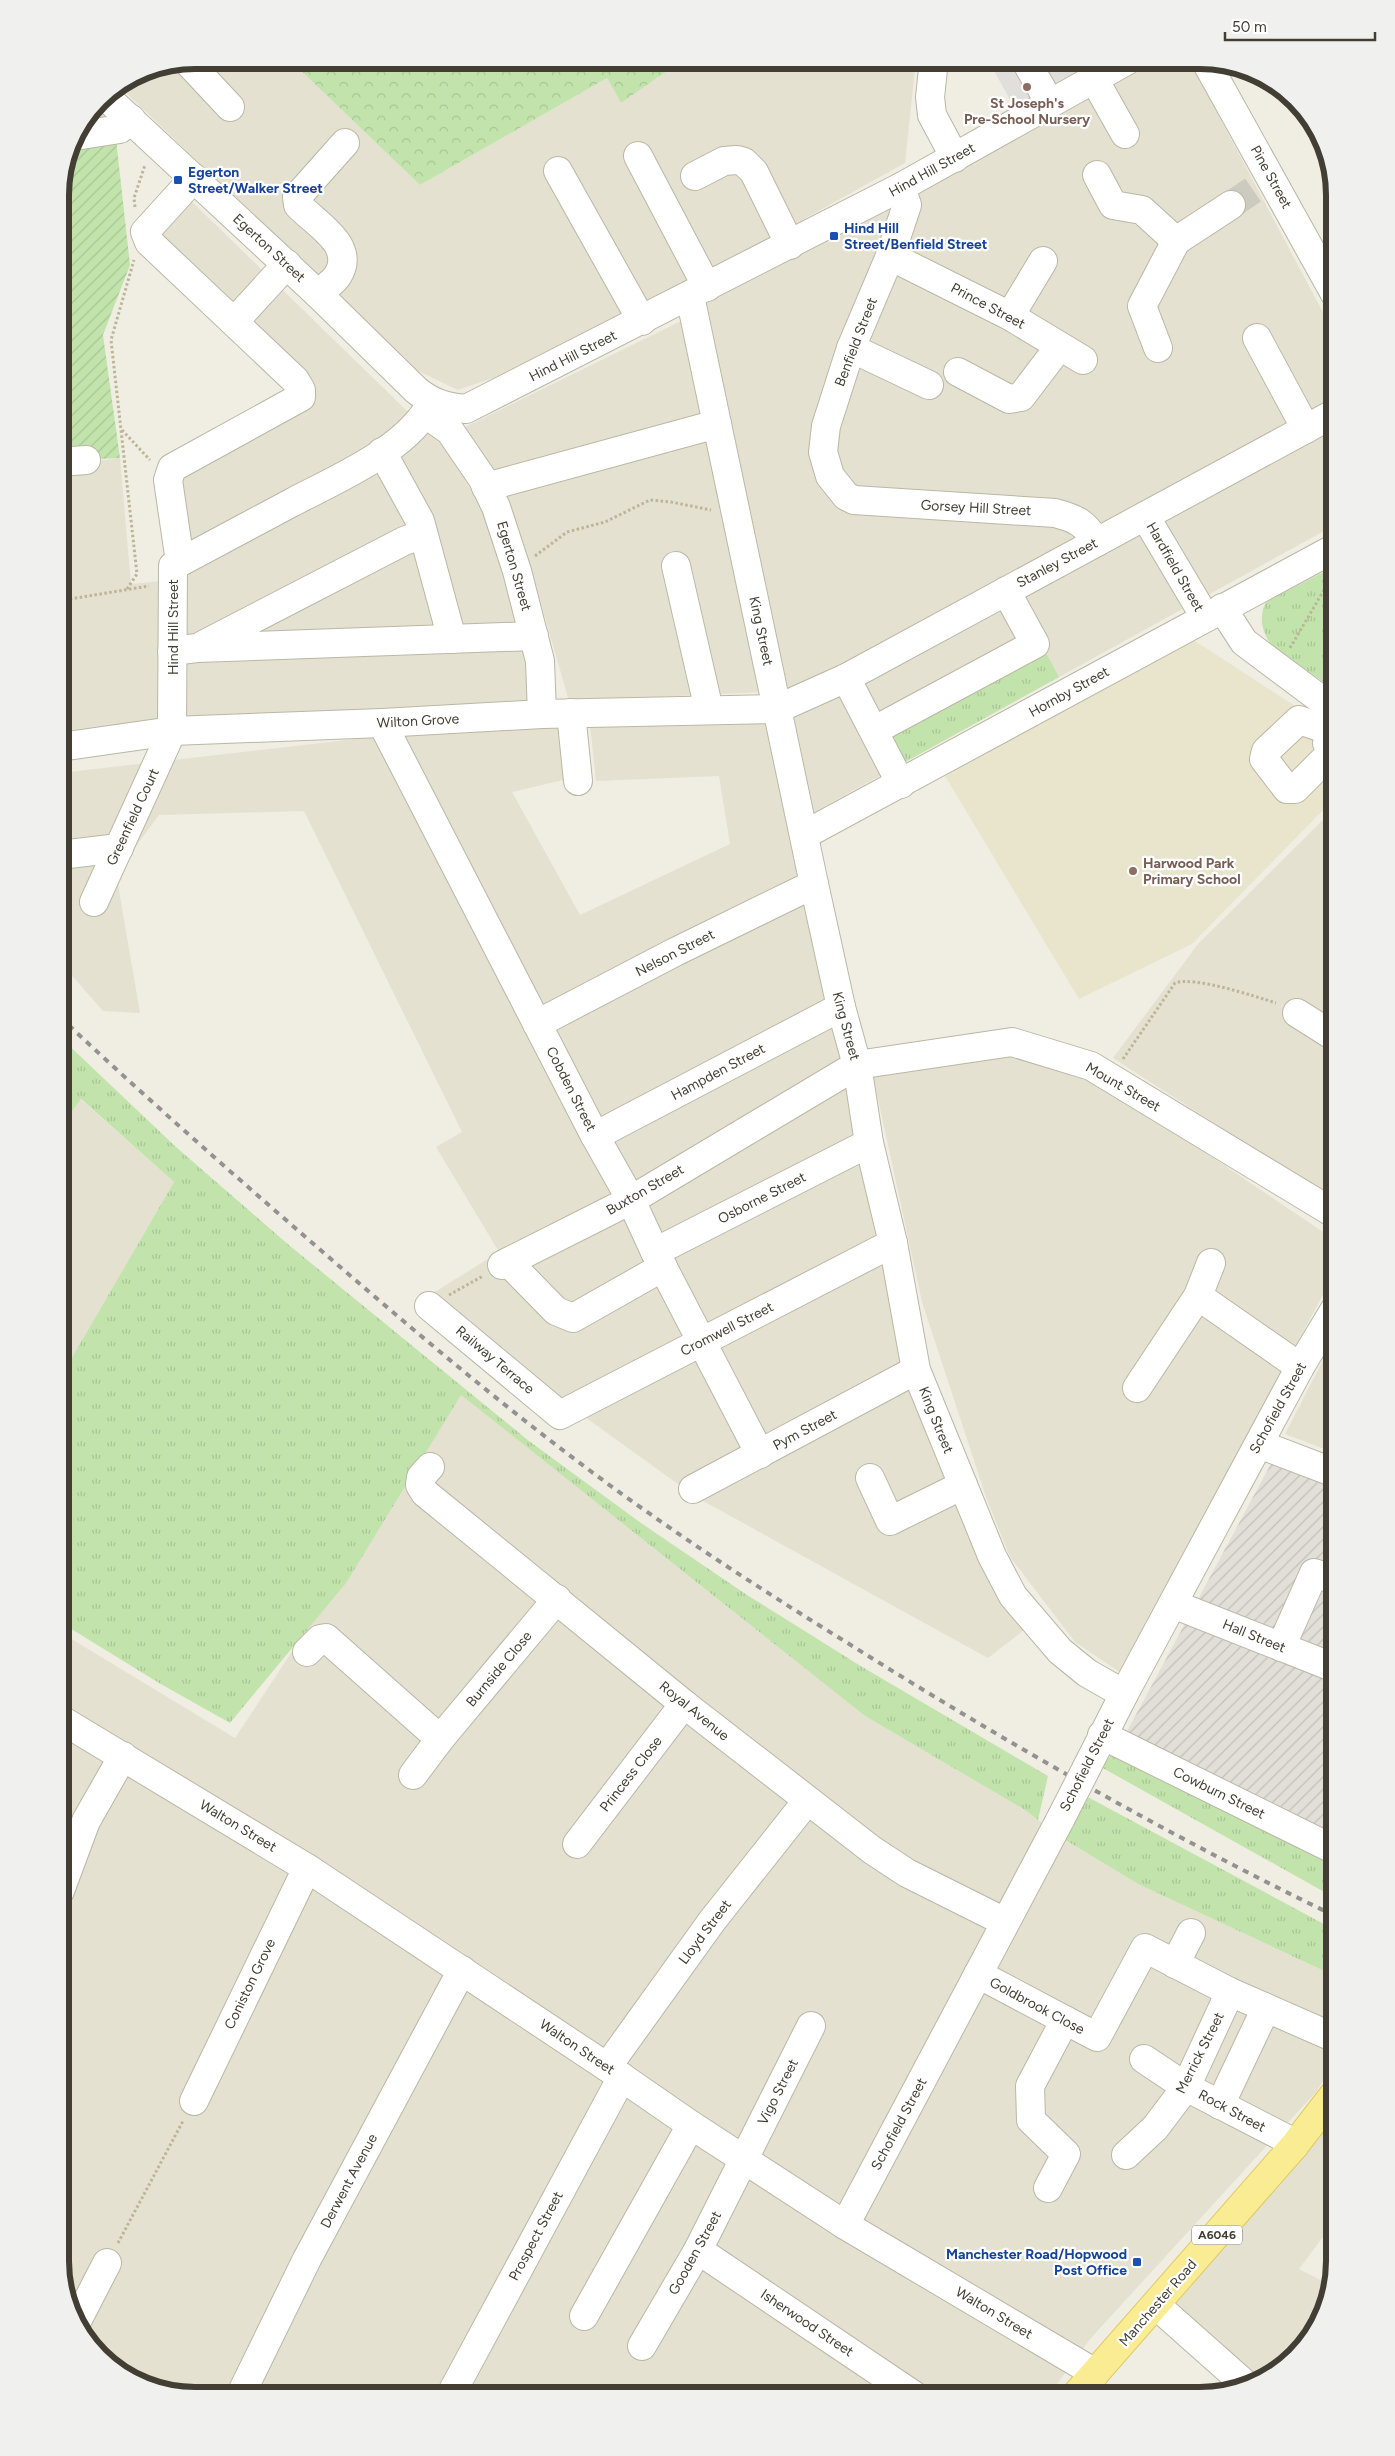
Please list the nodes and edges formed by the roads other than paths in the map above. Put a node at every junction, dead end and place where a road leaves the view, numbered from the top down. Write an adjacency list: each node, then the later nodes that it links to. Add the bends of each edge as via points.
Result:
1 (194, 69): 9 (street)
2 (933, 69): 15 (street, via 932,114)
3 (1030, 69): 8 (street)
4 (1112, 69): 6 (street, Hind Hill Street)
5 (1208, 69): 21 (street, Pine Street)
6 (1094, 79): 8 (street, Hind Hill Street); 11 (street)
7 (111, 101): 10 (street, Egerton Street)
8 (1050, 103): 15 (street, Hind Hill Street)
9 (230, 107)
10 (130, 119): 12 (street, via 120,129); 19 (street, Egerton Street)
11 (1125, 134)
12 (85, 135)
13 (345, 143): 29 (street, via 296,197 298,205 340,245 343,255 338,276)
14 (638, 156): 28 (street, King Street)
15 (955, 158): 20 (street, Hind Hill Street)
16 (558, 171): 31 (street)
17 (1096, 175): 22 (street, via 1113,205 1142,210)
18 (695, 176): 23 (street, via 724,161 744,162 754,172)
19 (194, 178): 26 (street, Egerton Street); 32 (street, via 145,232 149,242)
20 (900, 187): 23 (street, Hind Hill Street); 24 (street, Benfield Street, via 907,205)
21 (1252, 191): 22 (street); 27 (street, Pine Street, via 1292,216)
22 (1176, 240): 36 (street, via 1142,306)
23 (790, 245): 28 (street, Hind Hill Street)
24 (890, 256): 30 (street, Prince Street); 35 (street, Benfield Street)
25 (1043, 261): 30 (street)
26 (287, 264): 29 (street, Egerton Street); 32 (street)
27 (1326, 270)
28 (699, 292): 31 (street, Hind Hill Street); 42 (street, King Street)
29 (318, 294): 40 (street, Egerton Street, via 416,390)
30 (1010, 316): 34 (street, Prince Street)
31 (642, 321): 40 (street, Hind Hill Street, via 466,409)
32 (234, 322): 52 (street, via 295,380 301,397 172,468 168,480)
33 (1257, 338): 43 (street)
34 (1059, 347): 37 (street, Prince Street); 38 (street, via 1021,397 1009,399)
35 (851, 348): 39 (street); 46 (street, Benfield Street, via 826,426 823,452 830,476)
36 (1158, 348)
37 (1083, 360)
38 (958, 372)
39 (929, 385)
40 (429, 408): 44 (street, Hind Hill Street, via 404,437); 45 (street, Egerton Street, via 450,431)
41 (1326, 418): 43 (street, Stanley Street)
42 (717, 424): 45 (street); 60 (street, King Street)
43 (1306, 429): 47 (street, Stanley Street)
44 (382, 452): 48 (street, via 420,521); 52 (street, Hind Hill Street)
45 (486, 488): 55 (street, Egerton Street, via 517,571)
46 (846, 496): 49 (street, Gorsey Hill Street, via 869,502 1055,513 1083,524)
47 (1146, 516): 49 (street, Stanley Street); 54 (street, Hardfield Street)
48 (423, 534): 56 (street); 57 (street)
49 (1097, 542): 53 (street, Stanley Street)
50 (1326, 553): 54 (street, Hornby Street)
51 (676, 566): 61 (street)
52 (176, 572): 57 (street, Hind Hill Street)
53 (1006, 591): 58 (street, Stanley Street); 66 (street, via 1035,644)
54 (1213, 613): 59 (street, Hardfield Street, via 1244,642); 71 (street, Hornby Street)
55 (534, 636): 56 (street); 63 (street, Egerton Street, via 540,661)
56 (452, 639): 57 (street)
57 (185, 650): 67 (street, Hind Hill Street)
58 (846, 678): 60 (street, Stanley Street); 66 (street)
59 (1326, 703)
60 (777, 709): 61 (street, Wilton Grove); 72 (street, King Street)
61 (709, 710): 62 (street, Wilton Grove)
62 (571, 713): 63 (street, Wilton Grove); 70 (street)
63 (542, 714): 64 (street, Wilton Grove)
64 (382, 723): 67 (street, Wilton Grove); 79 (street, Cobden Street)
65 (1326, 724): 69 (street, via 1323,728 1299,720 1266,751 1264,759 1287,790 1295,789)
66 (875, 730): 71 (street)
67 (172, 731): 68 (street, Wilton Grove); 73 (street, Greenfield Court)
68 (69, 746)
69 (1326, 758)
70 (578, 781)
71 (902, 784): 72 (street, Hornby Street)
72 (804, 835): 75 (street, King Street)
73 (119, 848): 74 (street); 76 (street, Greenfield Court)
74 (69, 854)
75 (814, 884): 77 (street, King Street); 79 (street, Nelson Street)
76 (94, 902)
77 (841, 1007): 81 (street, King Street); 82 (street, Hampden Street)
78 (1297, 1013): 80 (street)
79 (537, 1024): 82 (street, Cobden Street)
80 (1326, 1031)
81 (857, 1065): 83 (street, King Street); 84 (street, Buxton Street); 85 (street, Mount Street, via 1012,1042 1091,1066)
82 (595, 1136): 84 (street, Cobden Street)
83 (869, 1144): 86 (street, King Street); 87 (street, Osborne Street)
84 (631, 1200): 87 (street, Cobden Street); 89 (street, Buxton Street)
85 (1326, 1209)
86 (893, 1243): 93 (street, Cromwell Street); 95 (street, King Street)
87 (659, 1260): 89 (street, Osborne Street, via 573,1318 556,1311); 93 (street, Cobden Street)
88 (1211, 1263): 90 (street)
89 (505, 1264)
90 (1198, 1296): 94 (street); 96 (street)
91 (429, 1306): 97 (street, Railway Terrace)
92 (1326, 1324): 94 (street, Schofield Street)
93 (702, 1342): 97 (street, Cromwell Street); 99 (street, Cobden Street)
94 (1300, 1367): 98 (street, Schofield Street)
95 (916, 1370): 99 (street, Pym Street); 103 (street, King Street)
96 (1137, 1388)
97 (560, 1415)
98 (1259, 1444): 101 (street); 107 (street, Schofield Street)
99 (760, 1454): 104 (street, Pym Street)
100 (430, 1466): 106 (street, Royal Avenue, via 421,1477 420,1485 425,1492)
101 (1326, 1470)
102 (870, 1478): 103 (street, via 890,1521)
103 (963, 1485): 111 (street, King Street, via 992,1556 1013,1596 1060,1651 1087,1673)
104 (693, 1489)
105 (1326, 1577): 108 (street, via 1314,1573)
106 (557, 1599): 112 (street, Royal Avenue); 115 (street, Burnside Close)
107 (1173, 1604): 108 (street, Hall Street); 111 (street, Schofield Street)
108 (1282, 1647): 110 (street, Hall Street)
109 (307, 1652): 115 (street, via 320,1639 326,1638)
110 (1326, 1664)
111 (1124, 1694): 114 (street, Schofield Street)
112 (684, 1704): 118 (street, Royal Avenue); 119 (street, Princess Close)
113 (69, 1725): 116 (street, Walton Street)
114 (1102, 1735): 120 (street, Cowburn Street); 123 (street, Schofield Street, bridge)
115 (440, 1739): 117 (street, Burnside Close)
116 (123, 1756): 121 (street, via 86,1821); 122 (street, Walton Street)
117 (413, 1775)
118 (807, 1801): 123 (street, Royal Avenue, via 906,1873); 134 (street, Lloyd Street, via 712,1921)
119 (577, 1844)
120 (1326, 1846)
121 (69, 1867)
122 (307, 1868): 126 (street, Walton Street); 136 (street, Coniston Grove)
123 (1006, 1922): 127 (street, Schofield Street)
124 (1191, 1933): 125 (street)
125 (1175, 1964): 128 (street, Goldbrook Close); 130 (street, Goldbrook Close, via 1145,1948 1105,2041)
126 (462, 1970): 134 (street, Walton Street); 153 (street, Derwent Avenue, via 307,2259)
127 (978, 1974): 130 (street, Goldbrook Close); 144 (street, Schofield Street)
128 (1230, 1992): 129 (street, Goldbrook Close); 135 (street, Merrick Street)
129 (1266, 2008): 132 (street, Goldbrook Close); 137 (street)
130 (1065, 2020): 143 (street, via 1030,2086 1030,2120 1066,2154)
131 (811, 2026): 142 (street, Vigo Street)
132 (1326, 2034)
133 (1144, 2059): 135 (street, Rock Street)
134 (615, 2072): 139 (street, Walton Street); 154 (street, Prospect Street)
135 (1186, 2087): 137 (street, Rock Street); 141 (street, Merrick Street, via 1155,2128)
136 (194, 2101)
137 (1220, 2105): 140 (street, Rock Street, via 1287,2139)
138 (1326, 2105): 140 (main road, Manchester Road / A6046)
139 (691, 2125): 142 (street, Walton Street); 149 (street)
140 (1294, 2146): 147 (main road, Manchester Road / A6046)
141 (1126, 2155)
142 (745, 2159): 144 (street, Walton Street); 145 (street, Gooden Street)
143 (1048, 2188)
144 (846, 2224): 151 (street, Walton Street)
145 (698, 2250): 150 (street, Gooden Street); 155 (street, Isherwood Street)
146 (107, 2264): 148 (street)
147 (1156, 2306): 151 (main road, Manchester Road / A6046); 152 (street)
148 (81, 2314)
149 (584, 2316)
150 (642, 2346)
151 (1095, 2373): 156 (main road, Manchester Road / A6046)
152 (1241, 2381)
153 (244, 2387)
154 (455, 2387)
155 (902, 2387)
156 (1083, 2387)

